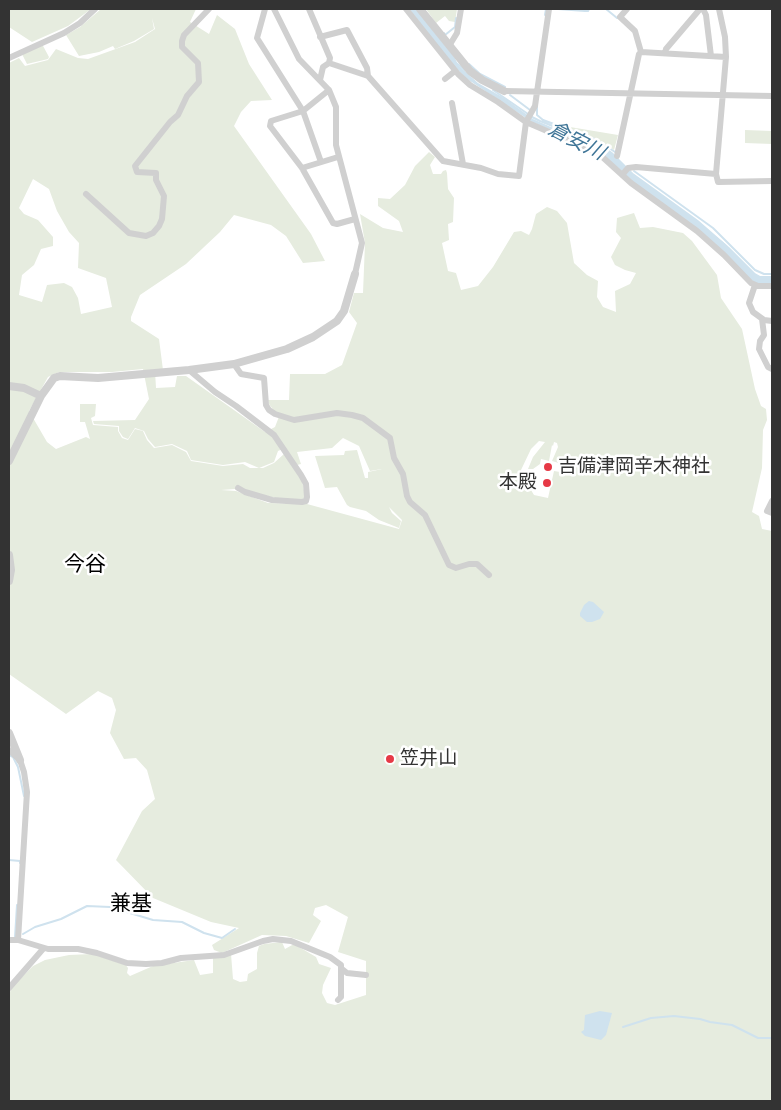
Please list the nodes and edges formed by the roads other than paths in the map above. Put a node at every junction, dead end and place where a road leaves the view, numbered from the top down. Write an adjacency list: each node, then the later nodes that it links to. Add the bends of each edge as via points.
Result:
1 (95, 9): 19 (street, via 64,33)
2 (209, 9): 42 (street, via 182,41 182,46 198,63 199,82 187,96 178,115 135,166 137,172 156,173 164,196 159,226 146,236 129,233)
3 (265, 9): 32 (street, via 257,38)
4 (274, 9): 24 (street, via 300,59)
5 (309, 9): 13 (street)
6 (406, 9): 21 (street)
7 (420, 9): 14 (street)
8 (461, 9): 14 (street, via 456,33)
9 (549, 9): 27 (street)
10 (627, 9): 15 (street, via 620,17 635,31)
11 (702, 9): 16 (street); 17 (street, via 706,15)
12 (719, 9): 18 (street)
13 (320, 36): 20 (street); 22 (street, via 347,30)
14 (449, 46): 21 (street)
15 (641, 52): 16 (street); 28 (street)
16 (665, 54): 17 (street)
17 (711, 56): 18 (street)
18 (726, 57): 29 (street)
19 (9, 58)
20 (330, 63): 22 (street); 24 (street, via 323,67)
21 (455, 65): 23 (street); 26 (street); 33 (street, via 470,84)
22 (368, 76): 37 (street, via 443,161)
23 (445, 79)
24 (320, 80): 25 (street)
25 (329, 90): 32 (street); 35 (street, via 336,107)
26 (504, 91): 27 (street)
27 (537, 92): 28 (street); 33 (street, via 533,111)
28 (631, 94): 29 (street); 34 (street)
29 (723, 95): 30 (street); 40 (street)
30 (772, 96)
31 (452, 103): 37 (street)
32 (303, 111): 36 (street); 38 (street, via 271,121 270,126)
33 (527, 119): 37 (street, via 519,176); 39 (street, via 598,153)
34 (616, 156)
35 (338, 157): 36 (street); 43 (street)
36 (321, 162): 38 (street)
37 (463, 164)
38 (302, 168): 43 (street, via 334,223)
39 (624, 173): 40 (street, via 636,167); 45 (street, via 631,183 698,228)
40 (716, 174): 41 (street, via 718,182)
41 (772, 181)
42 (86, 194)
43 (355, 219): 44 (street, via 362,243)
44 (355, 274): 49 (street, via 344,312 329,328 287,349)
45 (755, 285): 46 (street); 47 (street, via 749,302 753,312)
46 (772, 286)
47 (762, 319): 48 (street); 50 (street, via 764,336 759,349)
48 (772, 321)
49 (234, 364): 51 (street); 59 (street, via 241,374 264,378 266,405 275,414 294,420 336,413 352,415 363,418 385,434 392,441 394,458 403,474 407,496 425,515 449,565 456,568 477,564)
50 (772, 369)
51 (188, 370): 53 (street, via 98,378 60,376 50,381); 55 (street, via 274,436 306,484 307,497 302,502 272,500)
52 (9, 386): 53 (street, via 24,388)
53 (41, 396): 54 (street)
54 (9, 461)
55 (238, 488)
56 (772, 501): 57 (street, via 767,510)
57 (772, 513)
58 (9, 555): 60 (street)
59 (489, 575)
60 (9, 581)
61 (9, 733): 63 (street)
62 (9, 750): 63 (street)
63 (20, 760): 65 (street, via 27,792)
64 (9, 940): 65 (street)
65 (18, 940): 66 (street)
66 (43, 949): 67 (street, via 78,949 127,963 146,964 224,955 263,941 284,939 330,957); 69 (street)
67 (342, 969): 68 (street, via 347,973); 70 (street, via 341,997)
68 (366, 974)
69 (9, 988)
70 (338, 1000)

